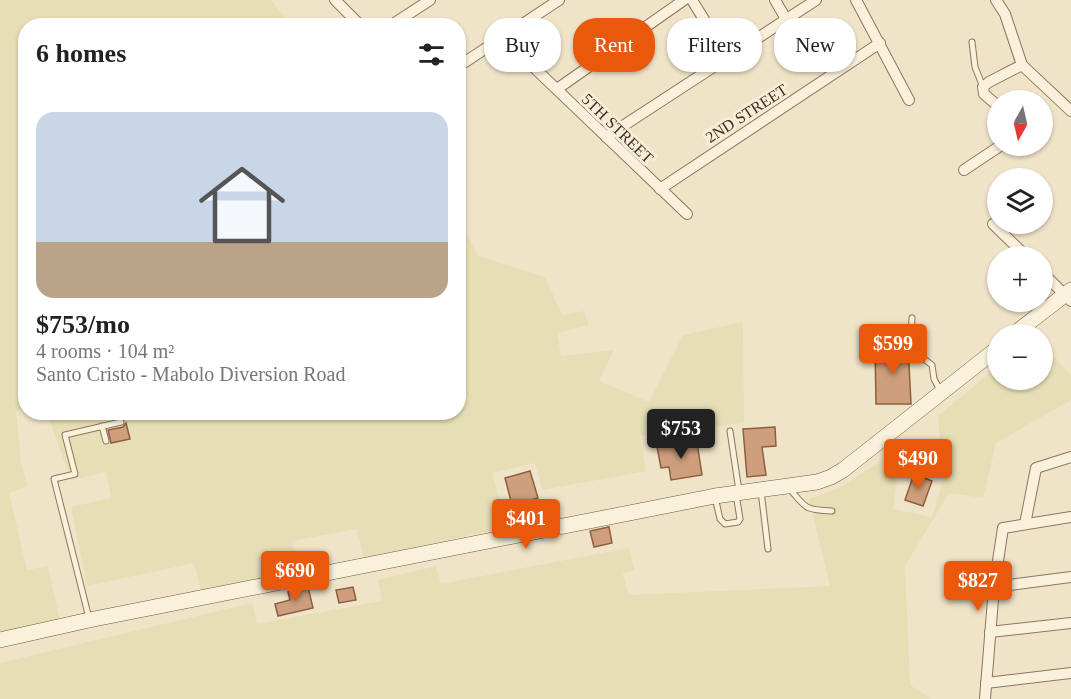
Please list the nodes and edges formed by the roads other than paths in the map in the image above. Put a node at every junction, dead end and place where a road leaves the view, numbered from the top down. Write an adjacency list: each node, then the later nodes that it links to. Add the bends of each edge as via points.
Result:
1 (335, 0): 10 (street)
2 (430, 0): 11 (street)
3 (559, 0): 12 (street)
4 (684, 0): 24 (street)
5 (692, 0): 13 (street)
6 (775, 0): 14 (street)
7 (816, 0): 15 (street)
8 (856, 0): 17 (street)
9 (996, 0): 20 (street, via 1005,14)
10 (353, 18)
11 (402, 18)
12 (532, 18)
13 (703, 18)
14 (785, 18)
15 (788, 18)
16 (972, 42): 23 (lane, via 975,67)
17 (880, 43): 26 (street); 31 (street, 2ND STREET)
18 (484, 50): 19 (street)
19 (466, 61)
20 (1022, 65): 23 (street); 27 (street)
21 (539, 72): 24 (street, 5TH STREET)
22 (704, 72): 28 (street)
23 (983, 87): 25 (street)
24 (557, 89): 28 (street, 5TH STREET)
25 (987, 97)
26 (909, 100)
27 (1071, 111)
28 (606, 137): 31 (street, 5TH STREET)
29 (987, 155): 30 (street)
30 (964, 171)
31 (660, 189): 32 (street, 5TH STREET)
32 (687, 214)
33 (1003, 234): 34 (street)
34 (1016, 246)
35 (1053, 281): 36 (street)
36 (1069, 295): 38 (street)
37 (912, 318): 40 (lane, via 910,336 916,353 932,365)
38 (1028, 324)
39 (987, 356): 40 (street)
40 (941, 392): 46 (street, via 837,473 817,482)
41 (121, 422): 42 (lane)
42 (102, 426): 44 (lane); 56 (lane, via 65,435 75,474 54,479)
43 (730, 431): 48 (lane)
44 (106, 441)
45 (1071, 457): 52 (street, via 1036,468)
46 (788, 486): 47 (street); 50 (lane, via 805,507)
47 (760, 490): 48 (street); 53 (lane)
48 (738, 493): 49 (street); 49 (lane, via 741,519 724,524)
49 (715, 496): 56 (street)
50 (832, 511)
51 (1071, 517): 52 (street)
52 (1025, 524): 55 (street, via 1003,528)
53 (768, 549)
54 (1071, 577): 55 (street)
55 (994, 587): 58 (street)
56 (89, 620): 59 (street)
57 (1071, 623): 58 (street)
58 (990, 632): 61 (street)
59 (0, 640)
60 (1071, 673): 61 (street)
61 (986, 682): 62 (street)
62 (985, 699)

